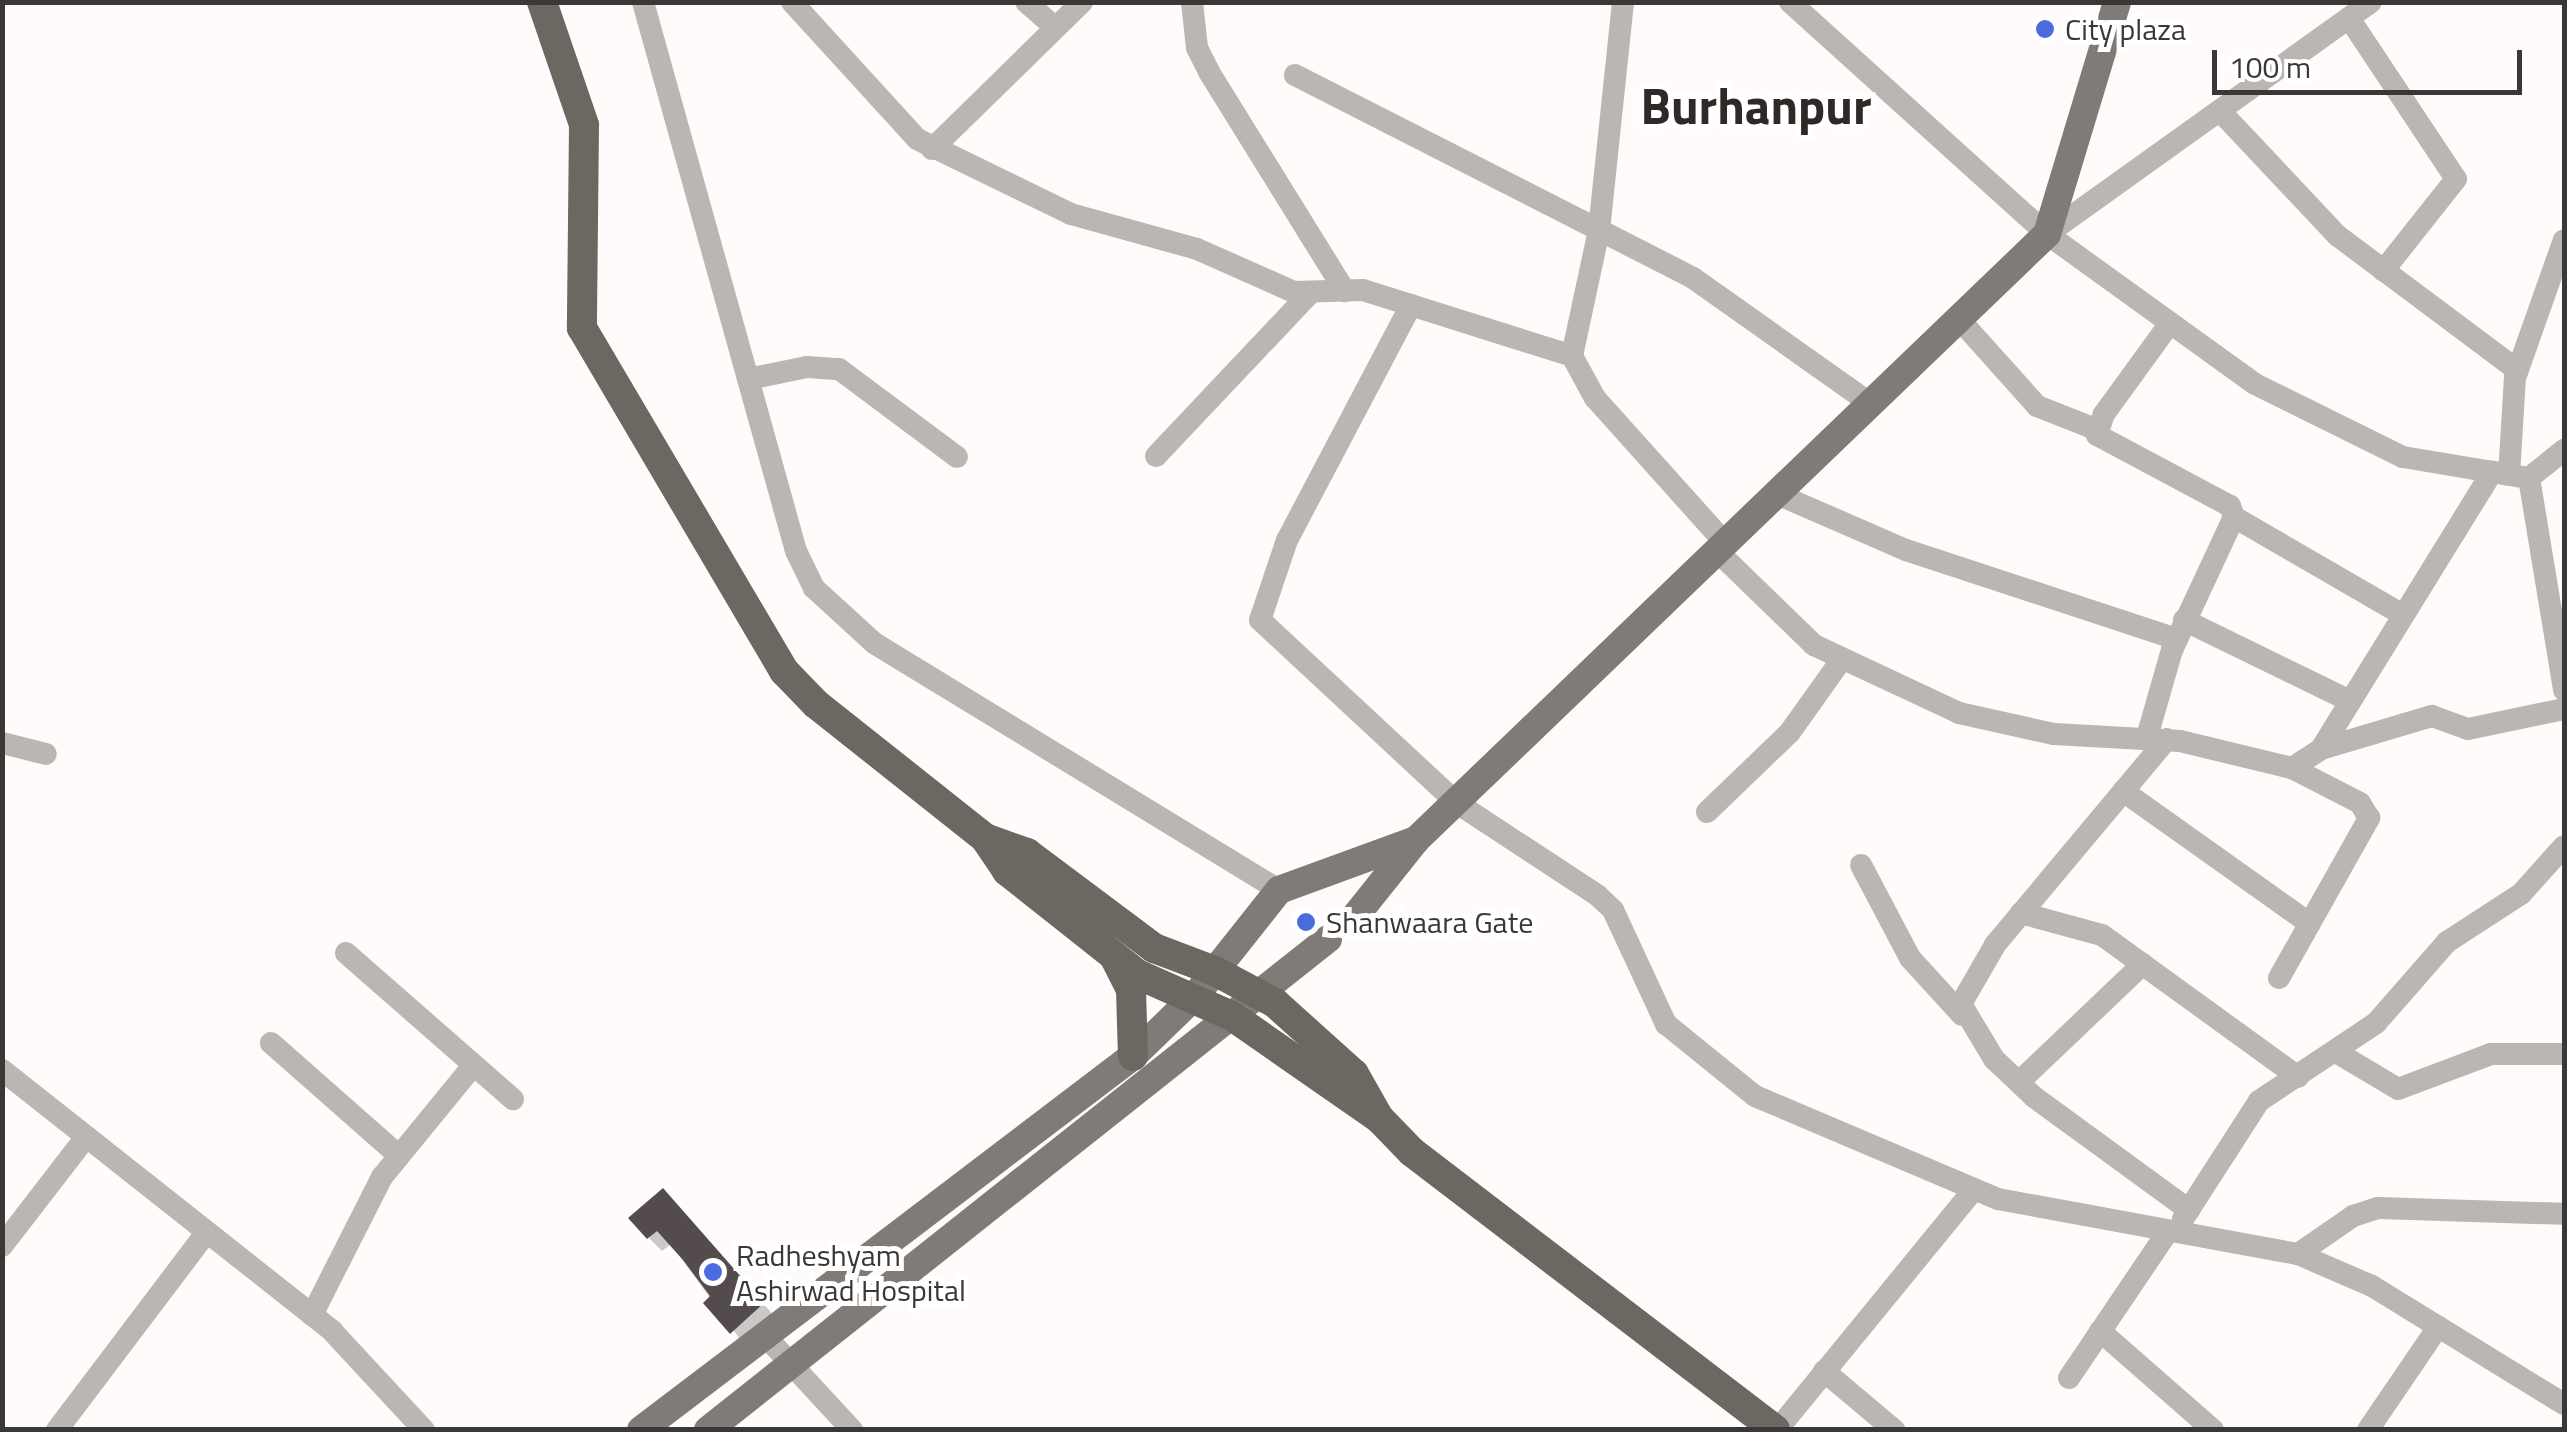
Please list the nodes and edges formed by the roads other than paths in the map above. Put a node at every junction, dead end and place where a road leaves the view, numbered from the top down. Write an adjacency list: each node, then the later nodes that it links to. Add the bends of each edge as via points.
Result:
1 (542, 2): 51 (highway, via 584,125 578,280 582,328 594,356 784,671)
2 (644, 2): 27 (street)
3 (792, 2): 15 (street, via 893,117)
4 (1026, 2): 12 (street)
5 (1082, 2): 12 (street)
6 (1192, 2): 20 (street, via 1197,48 1209,72)
7 (1623, 2): 16 (street)
8 (1790, 2): 17 (street)
9 (2117, 2): 17 (main road)
10 (2371, 2): 11 (street)
11 (2349, 18): 14 (street); 19 (street, via 2456,179)
12 (1055, 28): 15 (street)
13 (1296, 75): 16 (street)
14 (2220, 111): 17 (street); 19 (street, via 2338,236)
15 (932, 149): 21 (street, via 1071,214 1197,249)
16 (1599, 230): 25 (street); 28 (street, via 1707,286)
17 (2048, 234): 23 (main road); 24 (street)
18 (2564, 240): 26 (street)
19 (2383, 271): 26 (street)
20 (1345, 290): 21 (street); 22 (street)
21 (1308, 294): 31 (street)
22 (1411, 305): 25 (street); 49 (street, via 1287,540 1260,620)
23 (1959, 319): 28 (main road); 29 (street, via 2037,406)
24 (2170, 323): 29 (street); 33 (street, via 2255,384 2403,457)
25 (1572, 356): 36 (street, via 1595,398)
26 (2517, 370): 33 (street)
27 (748, 379): 32 (street, via 807,367 838,369); 55 (street, via 796,551 814,588 842,618)
28 (1872, 404): 34 (main road)
29 (2098, 430): 35 (street, via 2103,443 2230,506)
30 (2564, 450): 33 (street)
31 (1156, 456)
32 (957, 457)
33 (2510, 475): 37 (street); 40 (street)
34 (1777, 494): 36 (main road); 38 (street, via 1906,550)
35 (2234, 517): 37 (street); 38 (street)
36 (1722, 548): 39 (street, via 1807,640); 49 (main road)
37 (2404, 615): 41 (street)
38 (2180, 630): 41 (street); 43 (street)
39 (1842, 659): 43 (street, via 1967,716 2054,734); 50 (street, via 1790,732)
40 (2564, 690)
41 (2350, 701): 45 (street)
42 (2564, 709): 45 (street, via 2468,729 2432,716)
43 (2157, 738): 47 (street); 48 (street)
44 (2, 743): 46 (street)
45 (2322, 749): 47 (street)
46 (46, 754)
47 (2292, 768): 58 (street, via 2360,803 2369,818)
48 (2124, 791): 56 (street); 58 (street)
49 (1456, 803): 52 (main road); 81 (street, via 1605,902 1666,1024 1754,1096)
50 (1707, 812)
51 (985, 838): 61 (highway, via 1006,871); 63 (highway, via 1027,853 1154,948)
52 (1416, 840): 55 (main road); 57 (main road)
53 (2564, 846): 70 (street, via 2521,894 2447,942 2376,1023)
54 (1862, 866): 67 (street, via 1910,958)
55 (1279, 890): 63 (main road)
56 (2021, 913): 62 (street, via 2083,926); 67 (street, via 1966,989)
57 (1353, 918)
58 (2310, 924): 64 (street)
59 (1328, 939): 65 (main road)
60 (346, 954): 73 (street)
61 (1113, 955): 66 (highway, via 1137,974); 72 (highway, via 1131,990)
62 (2143, 964): 75 (street); 76 (street)
63 (1215, 971): 65 (highway); 66 (main road)
64 (2280, 978)
65 (1258, 994): 68 (main road); 78 (highway, via 1354,1074)
66 (1196, 996): 68 (highway); 72 (main road)
67 (1962, 1015): 76 (street)
68 (1232, 1016): 78 (highway); 92 (main road)
69 (271, 1043): 80 (street)
70 (2336, 1052): 71 (street, via 2398,1089 2492,1054); 75 (street)
71 (2564, 1054)
72 (1133, 1056): 91 (main road)
73 (474, 1066): 77 (street); 80 (street)
74 (2, 1070): 79 (street)
75 (2298, 1077): 82 (street, via 2259,1101)
76 (2019, 1082): 82 (street)
77 (513, 1100)
78 (1379, 1118): 101 (highway, via 1508,1230 1694,1362)
79 (86, 1136): 84 (street); 86 (street)
80 (398, 1155): 88 (street)
81 (1974, 1189): 85 (street); 93 (street)
82 (2189, 1210): 85 (street)
83 (2564, 1214): 87 (street, via 2378,1208 2353,1216)
84 (207, 1232): 88 (street); 96 (street)
85 (2169, 1234): 87 (street); 90 (street)
86 (2, 1246)
87 (2298, 1254): 89 (street, via 2372,1286)
88 (312, 1316): 97 (street)
89 (2438, 1326): 95 (street); 104 (street)
90 (2100, 1331): 94 (street); 103 (street)
91 (766, 1337): 92 (street); 98 (main road)
92 (788, 1366): 99 (main road); 100 (street)
93 (1824, 1371): 101 (street); 102 (street)
94 (2069, 1378)
95 (2564, 1404)
96 (57, 1430)
97 (424, 1430)
98 (641, 1430)
99 (708, 1430)
100 (852, 1430)
101 (1776, 1430)
102 (1894, 1430)
103 (2213, 1430)
104 (2368, 1430)

